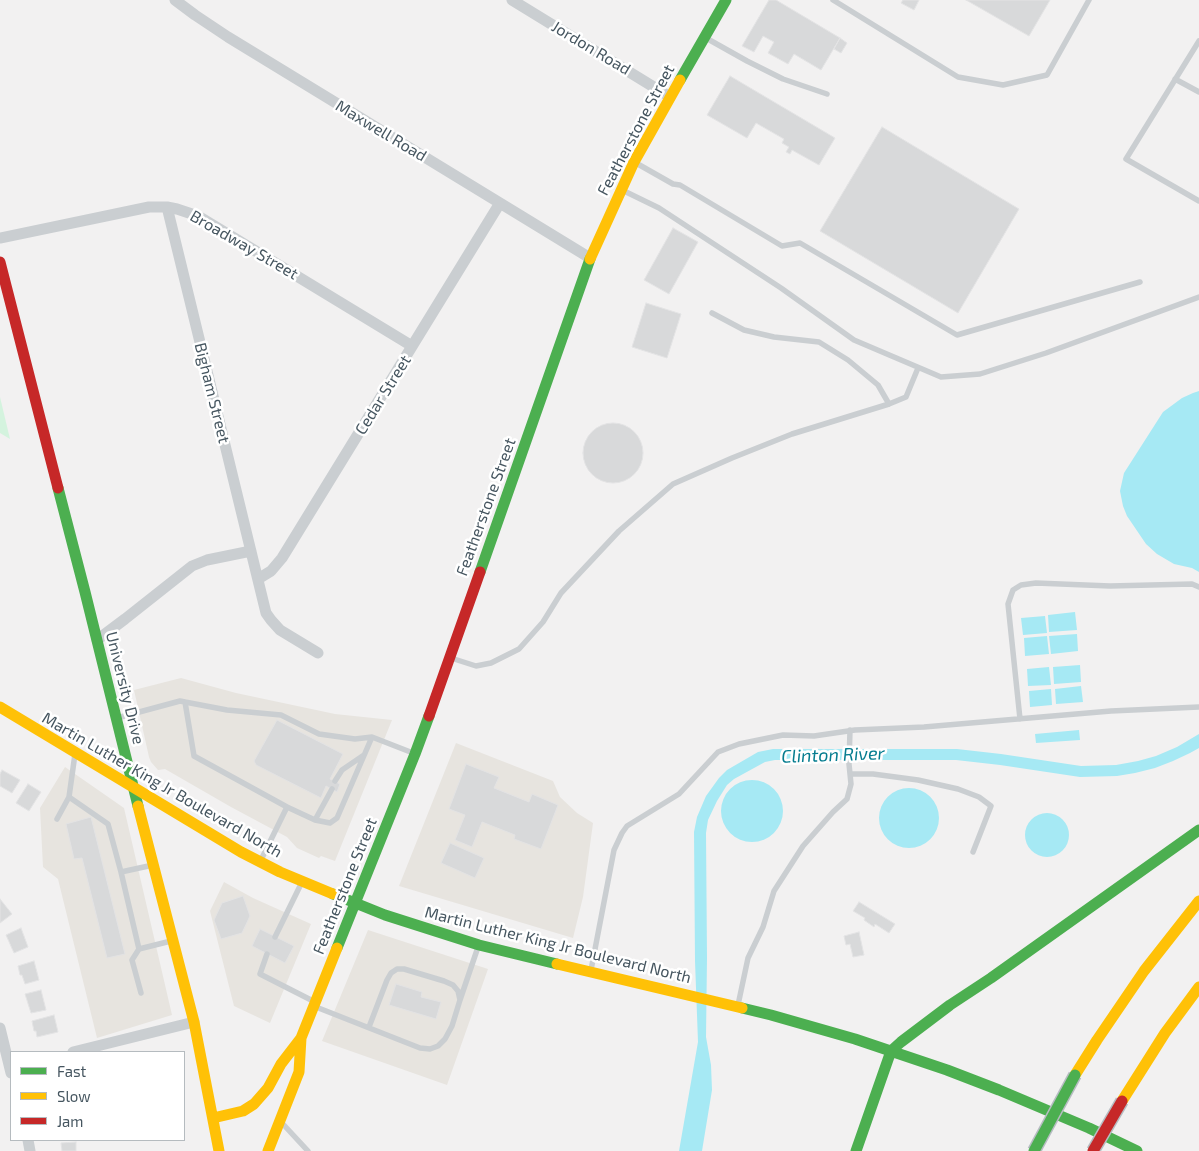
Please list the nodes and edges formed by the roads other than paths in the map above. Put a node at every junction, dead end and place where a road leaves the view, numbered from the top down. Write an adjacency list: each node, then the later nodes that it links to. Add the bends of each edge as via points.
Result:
1 (175, 0): 15 (street, Maxwell Road, via 228,37)
2 (512, 0): 11 (street, Jordon Road)
3 (726, 0): 6 (main road, Featherstone Street)
4 (833, 0): 5 (lane, via 958,77 1003,85 1047,75)
5 (1089, 0)
6 (704, 37): 10 (lane, via 783,79); 11 (main road, Featherstone Street)
7 (1199, 41): 8 (lane)
8 (1175, 79): 9 (lane); 14 (lane, via 1126,159)
9 (1199, 92)
10 (827, 94)
11 (670, 97): 12 (main road, Featherstone Street)
12 (634, 162): 13 (main road, Featherstone Street); 20 (lane, via 680,185 782,246 800,243 957,335)
13 (620, 190): 18 (main road, Featherstone Street); 24 (lane, via 659,208 854,340)
14 (1199, 201)
15 (500, 203): 18 (street, Maxwell Road); 23 (street, Cedar Street)
16 (167, 207): 17 (street, Broadway Street, via 149,207); 23 (street, Broadway Street, via 198,216); 26 (street, Bigham Street)
17 (0, 238)
18 (590, 258): 31 (main road, Featherstone Street)
19 (0, 262): 29 (main road, University Drive)
20 (1140, 282)
21 (1199, 297): 24 (lane, via 980,374 941,377)
22 (712, 314): 25 (lane, via 744,330 818,342 848,360 878,385)
23 (412, 346): 27 (street, Cedar Street, via 282,558 271,571)
24 (918, 368): 25 (lane, via 906,397)
25 (889, 404): 31 (lane, via 792,434 673,484 619,531 561,593 543,622 518,649 491,663 476,666)
26 (251, 551): 27 (street, Bigham Street); 29 (street, via 192,566)
27 (258, 579): 30 (street, Bigham Street, via 270,620 280,630)
28 (1199, 587): 36 (lane, via 1192,584 1110,586 1036,583 1013,590 1008,604)
29 (97, 640): 35 (main road, University Drive)
30 (318, 653)
31 (450, 657): 40 (main road, Featherstone Street)
32 (185, 702): 35 (lane); 38 (lane, via 281,715 319,734 355,739); 47 (lane, via 194,756)
33 (0, 707): 39 (main road, Martin Luther King Jr Boulevard North)
34 (1199, 707): 36 (lane)
35 (116, 718): 44 (main road, University Drive)
36 (1020, 720): 37 (lane)
37 (850, 730): 42 (lane); 63 (lane, via 814,736 783,734 718,752 679,794 627,826 614,850)
38 (372, 737): 40 (lane); 41 (lane)
39 (75, 753): 44 (main road, Martin Luther King Jr Boulevard North); 46 (lane)
40 (415, 754): 57 (main road, Featherstone Street)
41 (364, 755): 43 (lane, via 342,770); 49 (lane, via 336,818 330,823)
42 (850, 774): 51 (lane, via 918,780 958,788 979,797 991,806); 68 (lane, via 847,799 803,846 774,891 763,927 748,958)
43 (335, 781)
44 (133, 788): 52 (main road, Martin Luther King Jr Boulevard North); 53 (main road, University Drive)
45 (332, 789): 49 (lane)
46 (69, 797): 48 (lane); 54 (lane, via 108,824)
47 (287, 807): 49 (lane); 52 (lane)
48 (57, 819)
49 (315, 820)
50 (1199, 830): 74 (main road, via 950,1005)
51 (973, 852)
52 (260, 862): 55 (main road, Martin Luther King Jr Boulevard North)
53 (154, 865): 54 (lane); 59 (main road, University Drive)
54 (121, 872): 61 (lane)
55 (302, 882): 57 (main road, Martin Luther King Jr Boulevard North); 58 (lane)
56 (1199, 901): 82 (main road, bridge, via 1144,971 1097,1040)
57 (356, 904): 60 (main road, Martin Luther King Jr Boulevard North); 67 (main road, Featherstone Street)
58 (276, 937)
59 (173, 941): 61 (lane); 69 (main road, University Drive)
60 (479, 945): 63 (main road, Martin Luther King Jr Boulevard North); 66 (lane)
61 (139, 949): 65 (lane, via 132,960)
62 (268, 954): 67 (lane, via 260,974)
63 (591, 971): 68 (main road, Martin Luther King Jr Boulevard North)
64 (1199, 987): 83 (main road, bridge, via 1165,1033)
65 (141, 993)
66 (460, 1000): 71 (lane, via 445,1039 430,1049); 71 (lane, via 453,985 397,969 387,980)
67 (315, 1004): 71 (lane); 72 (main road, Featherstone Street)
68 (734, 1006): 74 (main road, Martin Luther King Jr Boulevard North, via 813,1026)
69 (194, 1022): 73 (street); 76 (main road, University Drive)
70 (0, 1028): 75 (street)
71 (370, 1028)
72 (301, 1038): 76 (main road, Featherstone Street, via 254,1104 243,1111); 77 (main road, Featherstone Street, via 299,1072)
73 (77, 1051)
74 (891, 1051): 81 (main road); 84 (main road, Martin Luther King Jr Boulevard North, via 1007,1093)
75 (8, 1070)
76 (214, 1118): 78 (main road, University Drive)
77 (279, 1120): 79 (main road, Featherstone Street); 80 (lane)
78 (219, 1151)
79 (268, 1151)
80 (308, 1151)
81 (856, 1151)
82 (1034, 1151)
83 (1093, 1151)
84 (1137, 1151)

